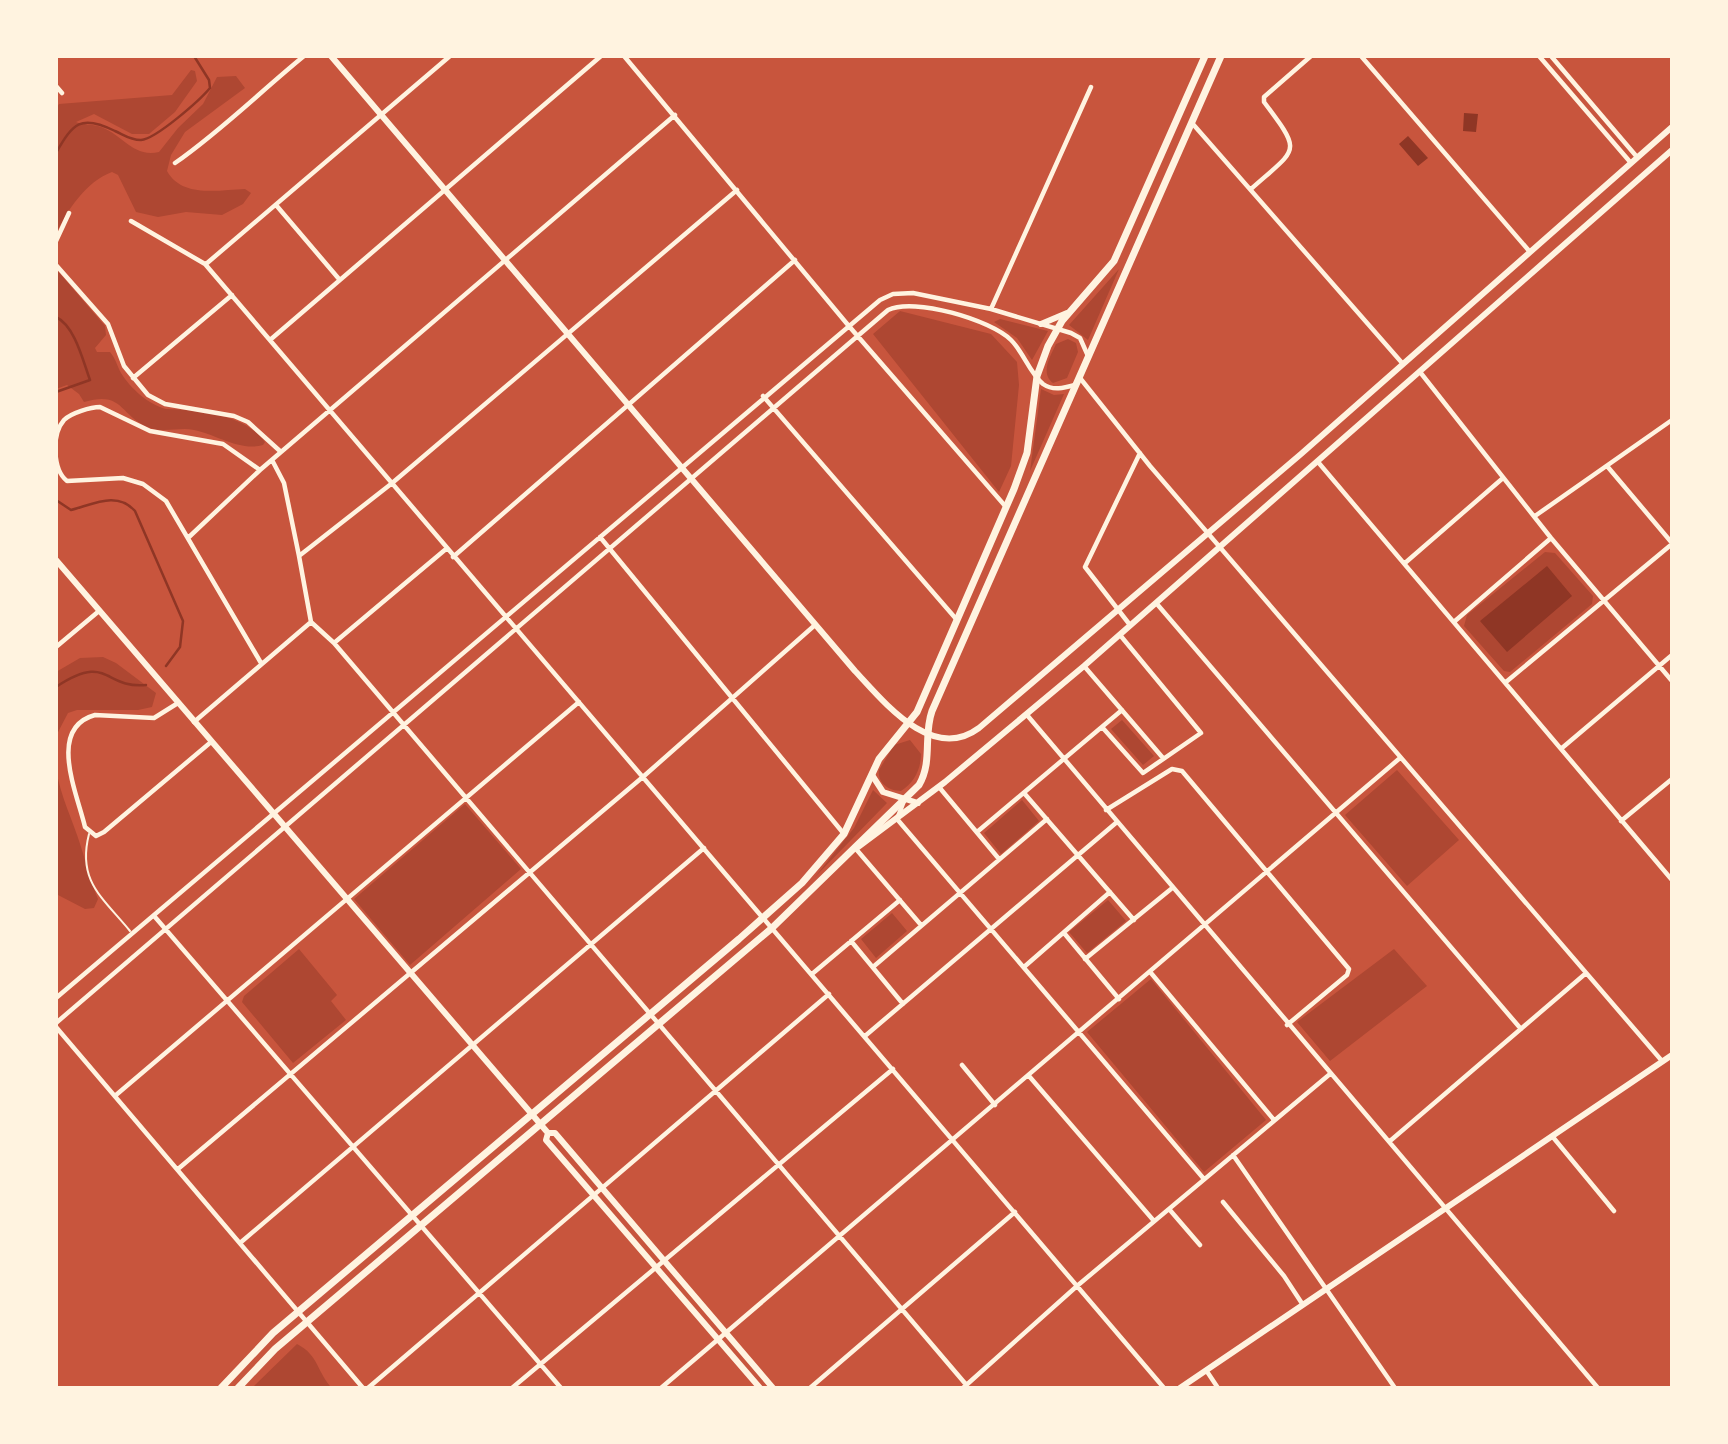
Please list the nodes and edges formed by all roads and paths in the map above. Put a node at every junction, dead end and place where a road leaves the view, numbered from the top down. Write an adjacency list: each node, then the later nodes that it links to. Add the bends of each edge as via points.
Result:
1 (304, 56): 21 (street)
2 (331, 56): 15 (main road)
3 (450, 56): 15 (street)
4 (601, 56): 24 (street)
5 (624, 56): 16 (street)
6 (1205, 56): 37 (main road, via 1114,261)
7 (1221, 56): 17 (main road)
8 (1311, 56): 23 (street, via 1264,97 1291,137 1291,146 1287,157)
9 (1361, 56): 30 (street)
10 (1539, 56): 22 (street)
11 (1551, 56): 20 (street)
12 (56, 86): 14 (street)
13 (1091, 87): 38 (street)
14 (62, 93)
15 (380, 115): 24 (main road); 26 (street)
16 (675, 115): 25 (street); 32 (street)
17 (1192, 122): 23 (street); 45 (main road)
18 (1672, 127): 20 (main road)
19 (1672, 150): 47 (main road)
20 (1637, 157): 22 (main road)
21 (175, 163)
22 (1631, 163): 30 (main road)
23 (1251, 188): 46 (street)
24 (443, 190): 32 (main road); 35 (street)
25 (737, 190): 31 (street); 42 (street)
26 (276, 205): 33 (street); 35 (street)
27 (69, 213): 29 (street)
28 (131, 221): 33 (street)
29 (56, 241)
30 (1530, 252): 46 (main road)
31 (795, 260): 40 (street); 52 (street)
32 (505, 261): 42 (main road); 54 (street)
33 (205, 264): 36 (street)
34 (56, 265): 49 (street, via 108,324)
35 (339, 279): 44 (street)
36 (232, 295): 44 (street); 49 (street)
37 (1074, 308): 39 (main road); 41 (main road)
38 (991, 309): 39 (street); 40 (street, via 902,292 887,296)
39 (1041, 324): 41 (street)
40 (848, 325): 43 (street); 51 (street)
41 (1057, 329): 45 (street, via 1080,338); 48 (main road)
42 (568, 333): 52 (main road); 67 (street)
43 (858, 335): 48 (street, via 888,310 912,305 995,328 1018,348); 53 (street); 68 (street)
44 (270, 340): 54 (street)
45 (1088, 358): 50 (main road)
46 (1404, 364): 70 (main road)
47 (1420, 372): 60 (main road); 65 (street)
48 (1037, 376): 50 (street, via 1055,388); 68 (main road, via 1024,464)
49 (133, 378): 57 (street, via 157,401 248,422)
50 (1078, 381): 58 (street); 112 (main road, via 932,710)
51 (763, 397): 53 (street); 62 (street)
52 (627, 403): 62 (main road); 79 (street)
53 (772, 409): 66 (street); 87 (street)
54 (330, 411): 57 (street); 67 (street)
55 (1672, 420): 61 (street)
56 (57, 440): 63 (street, via 68,418 100,407 150,431 223,444); 64 (street)
57 (281, 452): 59 (street)
58 (1140, 453): 70 (street); 84 (street, via 1085,567)
59 (272, 460): 63 (street); 78 (street, via 284,482)
60 (1318, 462): 75 (main road); 81 (street, via 1365,522)
61 (1607, 466): 69 (street); 74 (street)
62 (680, 468): 66 (main road); 72 (street)
63 (260, 470): 71 (street)
64 (58, 478): 71 (street, via 73,482 123,478 143,484 166,501)
65 (1503, 478): 69 (street); 81 (street)
66 (690, 479): 77 (street); 90 (main road)
67 (391, 484): 76 (street); 78 (street)
68 (1006, 508): 87 (main road)
69 (1535, 516): 73 (street)
70 (1209, 534): 75 (street); 84 (main road)
71 (189, 537): 97 (street)
72 (600, 537): 77 (street); 86 (street)
73 (1551, 538): 82 (street); 88 (street)
74 (1672, 543): 82 (street)
75 (1221, 548): 83 (main road); 116 (street)
76 (446, 549): 79 (street); 94 (street)
77 (609, 549): 92 (street); 102 (street)
78 (299, 556): 89 (street)
79 (453, 557): 86 (street)
80 (56, 560): 85 (main road)
81 (1405, 563): 88 (street)
82 (1604, 600): 99 (street); 101 (street)
83 (1157, 604): 91 (main road); 127 (street)
84 (1117, 610): 91 (street); 112 (main road, via 973,732 955,738)
85 (99, 611): 95 (street); 104 (main road)
86 (508, 617): 92 (street); 107 (street)
87 (957, 620): 109 (main road)
88 (1455, 621): 101 (street)
89 (312, 622): 94 (street); 97 (street)
90 (815, 625): 102 (street); 109 (main road)
91 (1131, 626): 93 (main road)
92 (517, 628): 103 (street); 110 (street)
93 (1120, 635): 98 (main road); 115 (street, via 1201,730)
94 (334, 643): 107 (street)
95 (56, 648)
96 (1672, 655): 99 (street)
97 (261, 663): 108 (street)
98 (1084, 666): 105 (street); 106 (main road)
99 (1660, 666): 100 (street); 114 (street)
100 (1672, 681)
101 (1506, 682): 114 (street)
102 (732, 697): 119 (street); 136 (street)
103 (580, 701): 119 (street); 123 (street)
104 (178, 703): 108 (main road); 135 (street, via 153,718 96,715 71,733 68,755)
105 (1122, 710): 111 (street); 115 (street)
106 (1027, 715): 117 (street); 121 (main road)
107 (393, 716): 110 (street); 128 (street)
108 (194, 722): 113 (main road)
109 (908, 725): 112 (main road); 118 (main road, via 885,749)
110 (402, 726): 123 (street); 133 (street)
111 (1102, 727): 115 (street, via 1141,772); 117 (street)
112 (928, 733): 124 (main road, via 925,773)
113 (211, 742): 128 (main road); 135 (street, via 104,832)
114 (1562, 748): 131 (street)
115 (1163, 758)
116 (1400, 758): 127 (street); 166 (street)
117 (1064, 759): 122 (street); 126 (street)
118 (872, 775): 124 (main road, via 883,792); 136 (main road)
119 (643, 776): 137 (street); 141 (street)
120 (1672, 779): 131 (street)
121 (939, 787): 125 (main road); 134 (street)
122 (1024, 793): 130 (street); 134 (street)
123 (466, 798): 141 (street); 147 (street)
124 (904, 801): 125 (main road); 129 (street); 138 (main road)
125 (918, 803): 129 (main road)
126 (1106, 810): 132 (street); 142 (street, via 1172,769 1182,771)
127 (1335, 814): 142 (street); 177 (street)
128 (274, 815): 133 (main road); 149 (street)
129 (897, 819): 138 (main road); 145 (street)
130 (1047, 819): 139 (street); 140 (street)
131 (1621, 821): 143 (street)
132 (1117, 822): 139 (street); 144 (street)
133 (284, 827): 147 (main road); 155 (street)
134 (977, 832): 140 (street)
135 (89, 833): 158 (lane, via 85,869)
136 (844, 834): 150 (main road, via 820,865)
137 (704, 848): 150 (street); 160 (street)
138 (856, 849): 148 (street); 154 (main road)
139 (1078, 855): 146 (street); 156 (street)
140 (999, 859): 145 (street)
141 (528, 872): 160 (street); 167 (street)
142 (1267, 874): 153 (street); 175 (street, via 1349,969)
143 (1672, 880)
144 (1171, 889): 151 (street); 153 (street)
145 (961, 892): 152 (street); 156 (street)
146 (1110, 892): 151 (street); 157 (street)
147 (346, 899): 167 (main road); 171 (street)
148 (900, 900): 152 (street); 159 (street)
149 (155, 917): 155 (street); 158 (street)
150 (764, 918): 154 (street); 173 (main road)
151 (1134, 920): 161 (street)
152 (921, 925): 162 (street)
153 (1204, 927): 164 (street); 175 (street)
154 (772, 928): 165 (street); 174 (main road)
155 (166, 929): 171 (street); 176 (street)
156 (991, 929): 163 (street); 172 (street)
157 (1063, 933): 161 (street); 163 (street)
158 (133, 935): 169 (street)
159 (851, 941): 162 (street); 165 (street)
160 (590, 945): 173 (street); 180 (street)
161 (1085, 959): 170 (street)
162 (873, 967): 172 (street)
163 (1024, 967): 178 (street)
164 (1150, 973): 170 (street); 192 (street)
165 (812, 974): 168 (street)
166 (1585, 974): 177 (street); 182 (street)
167 (410, 975): 180 (main road); 185 (street)
168 (829, 994): 179 (street); 188 (street)
169 (56, 998)
170 (1119, 999): 178 (street)
171 (228, 1000): 185 (street); 189 (street)
172 (903, 1004): 179 (street)
173 (651, 1014): 174 (street); 191 (main road)
174 (660, 1024): 188 (street); 193 (main road)
175 (1287, 1024): 186 (street)
176 (56, 1025): 189 (street)
177 (1521, 1029): 197 (street)
178 (1080, 1032): 187 (street); 202 (street)
179 (865, 1036): 184 (street)
180 (474, 1045): 191 (main road); 198 (street)
181 (1672, 1055): 182 (main road)
182 (1662, 1062): 195 (main road)
183 (962, 1065): 190 (street)
184 (893, 1069): 196 (street); 200 (street)
185 (291, 1073): 198 (street); 201 (street)
186 (1330, 1074): 192 (street); 197 (street)
187 (1029, 1076): 190 (street); 211 (street)
188 (716, 1091): 200 (street); 203 (street)
189 (116, 1095): 201 (street)
190 (995, 1105): 196 (street)
191 (531, 1113): 193 (main road); 210 (main road)
192 (1274, 1121): 199 (street)
193 (540, 1124): 194 (main road); 212 (main road)
194 (548, 1133): 203 (main road, via 555,1133); 204 (main road, via 546,1140)
195 (1552, 1136): 206 (main road); 209 (street)
196 (954, 1140): 208 (street); 213 (street)
197 (1390, 1141): 206 (street)
198 (354, 1146): 210 (street); 214 (street)
199 (1233, 1155): 202 (street); 219 (street)
200 (778, 1164): 213 (street); 216 (street)
201 (178, 1169): 214 (street)
202 (1205, 1179): 207 (street)
203 (602, 1187): 204 (street); 216 (main road)
204 (594, 1194): 217 (main road); 220 (street)
205 (1223, 1202): 221 (street)
206 (1446, 1208): 219 (main road); 244 (street)
207 (1169, 1209): 211 (street); 215 (street)
208 (1015, 1212): 218 (street); 222 (street)
209 (1615, 1212)
210 (413, 1214): 212 (street); 223 (main road)
211 (1154, 1221): 218 (street)
212 (422, 1224): 220 (street); 224 (main road)
213 (840, 1237): 222 (street); 225 (street)
214 (240, 1243): 223 (street)
215 (1200, 1245)
216 (665, 1259): 217 (street); 225 (main road)
217 (656, 1266): 226 (main road); 227 (street)
218 (1077, 1286): 229 (street); 240 (street)
219 (1327, 1288): 221 (main road); 243 (street)
220 (478, 1292): 227 (street); 233 (street)
221 (1303, 1304): 228 (main road)
222 (901, 1308): 229 (street); 239 (street)
223 (298, 1311): 224 (street); 230 (main road)
224 (307, 1322): 231 (main road); 232 (street)
225 (727, 1333): 226 (street); 238 (main road)
226 (719, 1339): 236 (street); 237 (main road)
227 (541, 1364): 234 (street); 235 (street)
228 (1206, 1370): 241 (main road); 242 (street)
229 (966, 1387)
230 (221, 1388)
231 (238, 1388)
232 (363, 1388)
233 (368, 1388)
234 (512, 1388)
235 (561, 1388)
236 (661, 1388)
237 (760, 1388)
238 (773, 1388)
239 (810, 1388)
240 (1164, 1388)
241 (1180, 1388)
242 (1218, 1388)
243 (1395, 1388)
244 (1598, 1388)

